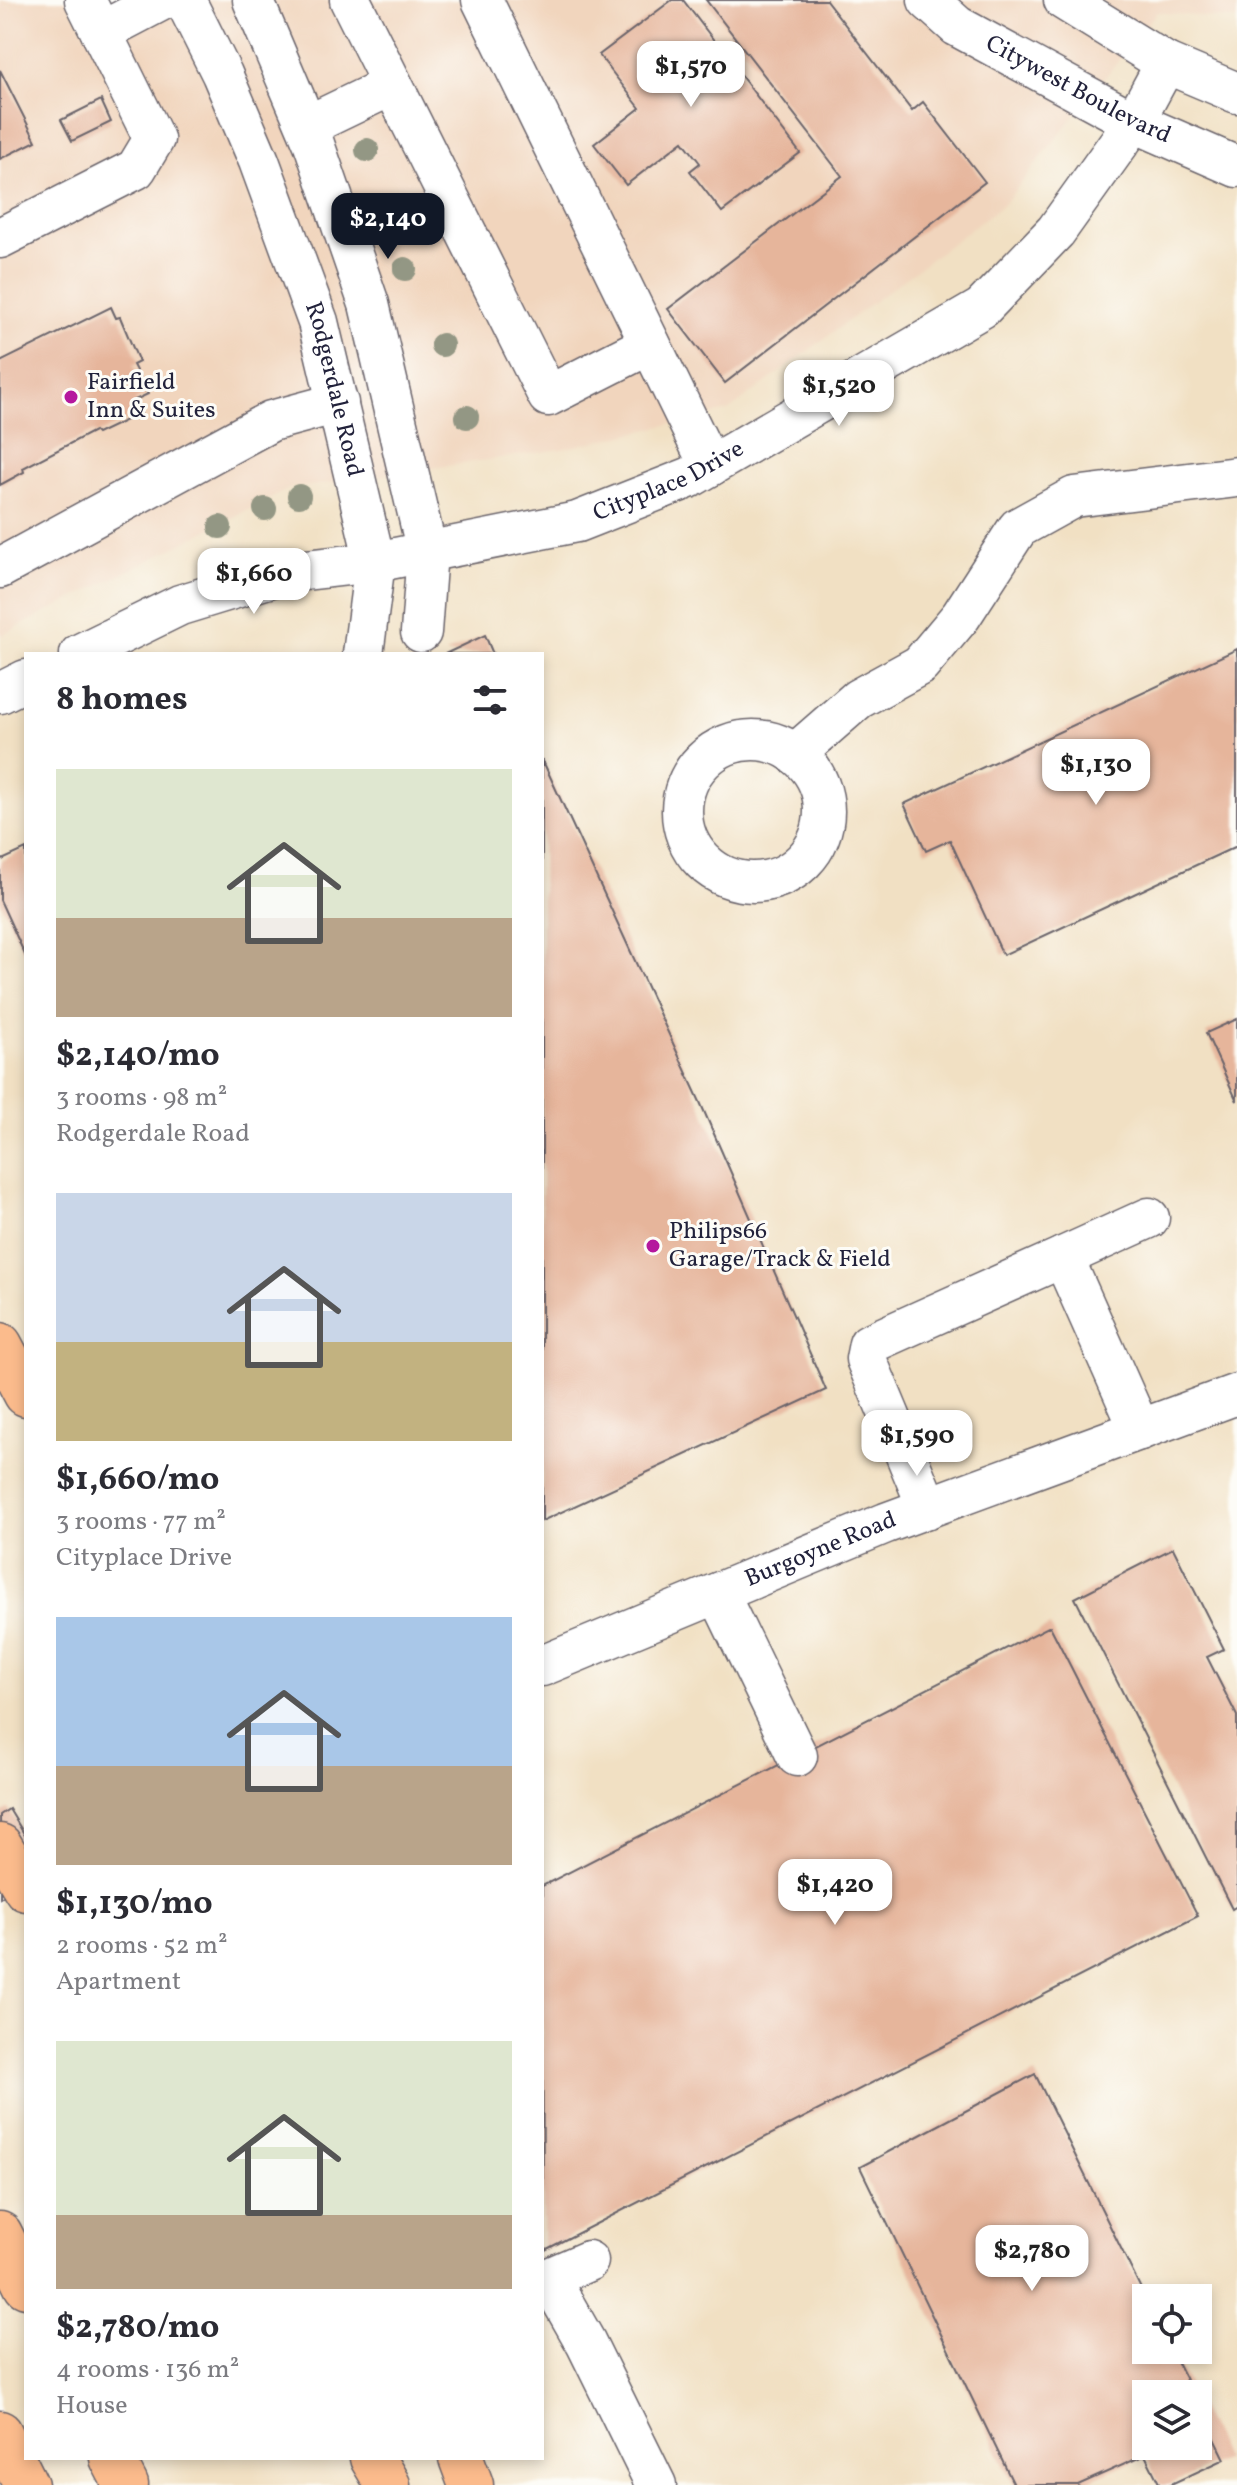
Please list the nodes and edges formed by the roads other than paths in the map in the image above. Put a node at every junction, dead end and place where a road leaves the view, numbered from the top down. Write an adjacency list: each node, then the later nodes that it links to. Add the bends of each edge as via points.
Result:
1 (162, 0): 8 (street)
2 (185, 0): 17 (street, Rodgerdale Road, via 259,161 318,322)
3 (253, 0): 13 (street)
4 (350, 0): 10 (street)
5 (482, 0): 16 (street)
6 (928, 0): 12 (street, Citywest Boulevard, via 957,26)
7 (1064, 0): 9 (street)
8 (93, 16): 15 (street, via 154,139 136,169)
9 (1166, 63): 11 (street); 12 (street, Cityplace Drive)
10 (392, 85): 13 (street); 16 (street, via 548,396)
11 (1237, 93)
12 (1134, 122): 14 (street, Citywest Boulevard); 18 (street, Cityplace Drive, via 1056,231 982,308)
13 (307, 126): 20 (street, via 369,304)
14 (1237, 167)
15 (0, 238)
16 (650, 344): 18 (street)
17 (338, 403): 21 (street, Rodgerdale Road); 22 (street, via 271,421)
18 (710, 466): 20 (street, Cityplace Drive, via 577,522)
19 (1237, 477): 28 (street, via 1074,497 1018,528 961,616 920,665 858,699)
20 (427, 552): 21 (street, Cityplace Drive); 23 (street)
21 (375, 562): 24 (street, Cityplace Drive, via 288,572 180,605); 25 (street)
22 (0, 568)
23 (421, 632)
24 (84, 652)
25 (363, 652)
26 (24, 681): 27 (street)
27 (0, 693)
28 (795, 754)
29 (1149, 1218): 30 (street)
30 (1063, 1257): 34 (street); 35 (street, via 869,1344 866,1359)
31 (0, 1345): 32 (main road)
32 (24, 1390)
33 (1237, 1394): 34 (street, Burgoyne Road)
34 (1140, 1430): 35 (street, Burgoyne Road)
35 (928, 1508): 36 (street, Burgoyne Road)
36 (718, 1593): 37 (street, Burgoyne Road); 38 (street)
37 (544, 1665)
38 (797, 1756)
39 (0, 1846): 40 (main road)
40 (24, 1886)
41 (0, 2234): 44 (main road)
42 (588, 2261): 43 (street)
43 (545, 2279): 53 (street, via 586,2343)
44 (24, 2282)
45 (0, 2433): 49 (main road)
46 (113, 2460): 50 (main road)
47 (373, 2460): 51 (main road)
48 (462, 2460): 52 (main road)
49 (26, 2485)
50 (126, 2485)
51 (388, 2485)
52 (471, 2485)
53 (656, 2485)

